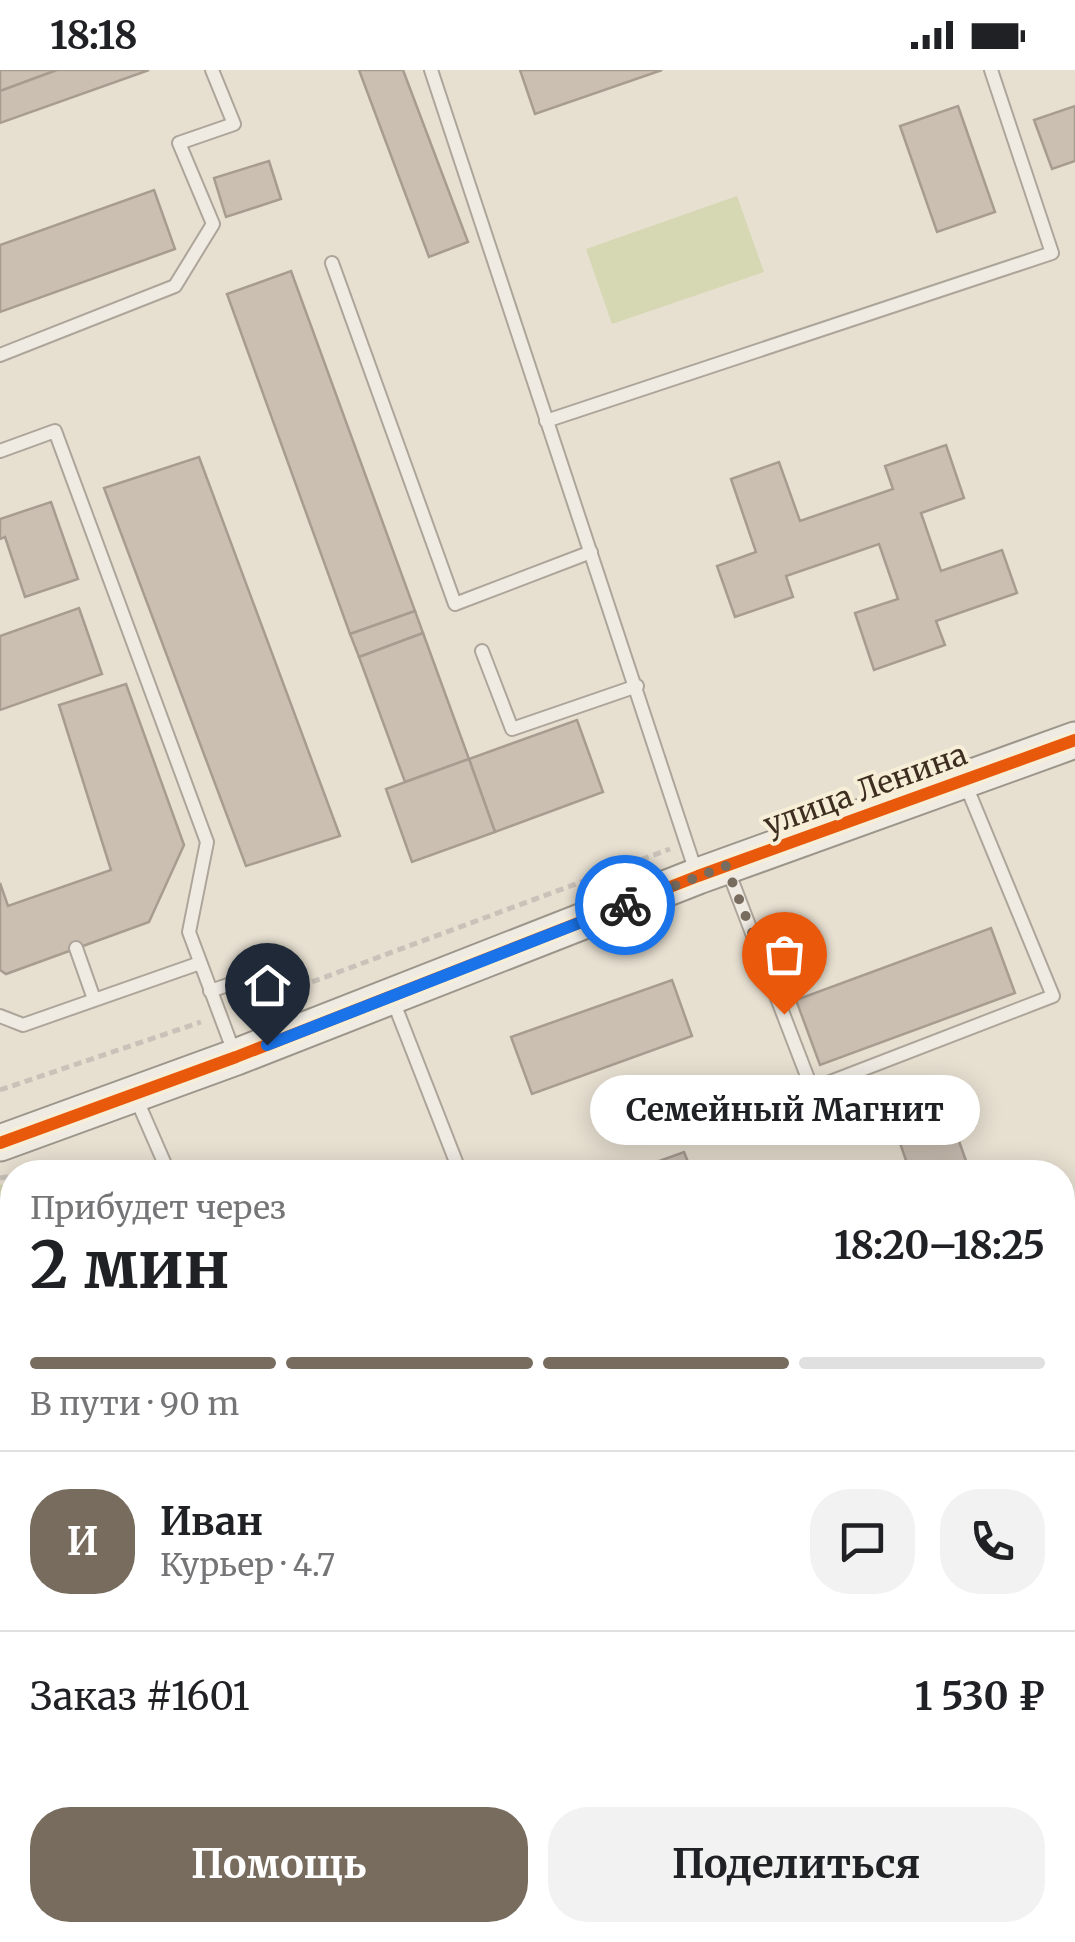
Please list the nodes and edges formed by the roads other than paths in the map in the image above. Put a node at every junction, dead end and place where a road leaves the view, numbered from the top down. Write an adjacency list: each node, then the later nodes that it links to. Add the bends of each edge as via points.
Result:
1 (212, 70): 5 (lane, via 234,124 179,144 212,224 175,286)
2 (431, 70): 6 (lane)
3 (991, 70): 6 (lane, via 1052,252)
4 (332, 263): 8 (lane, via 456,604)
5 (0, 355)
6 (546, 421): 8 (lane)
7 (0, 451): 15 (lane, via 55,431 207,842 189,932)
8 (591, 552): 10 (lane)
9 (482, 651): 10 (lane, via 512,729)
10 (637, 686): 13 (lane)
11 (1075, 740): 12 (street, улица Ленина)
12 (964, 778): 13 (street, улица Ленина); 13 (lane, via 1053,996 812,1088)
13 (703, 862): 18 (street, улица Ленина)
14 (76, 948): 19 (lane)
15 (200, 963): 17 (lane); 19 (lane)
16 (240, 981): 17 (lane)
17 (210, 991): 21 (lane)
18 (391, 996): 21 (street, улица Ленина); 25 (lane)
19 (94, 999): 20 (lane, via 23,1025)
20 (0, 1016)
21 (236, 1057): 22 (street, улица Ленина)
22 (134, 1094): 23 (street, улица Ленина); 24 (lane)
23 (0, 1143)
24 (163, 1160)
25 (455, 1160)

